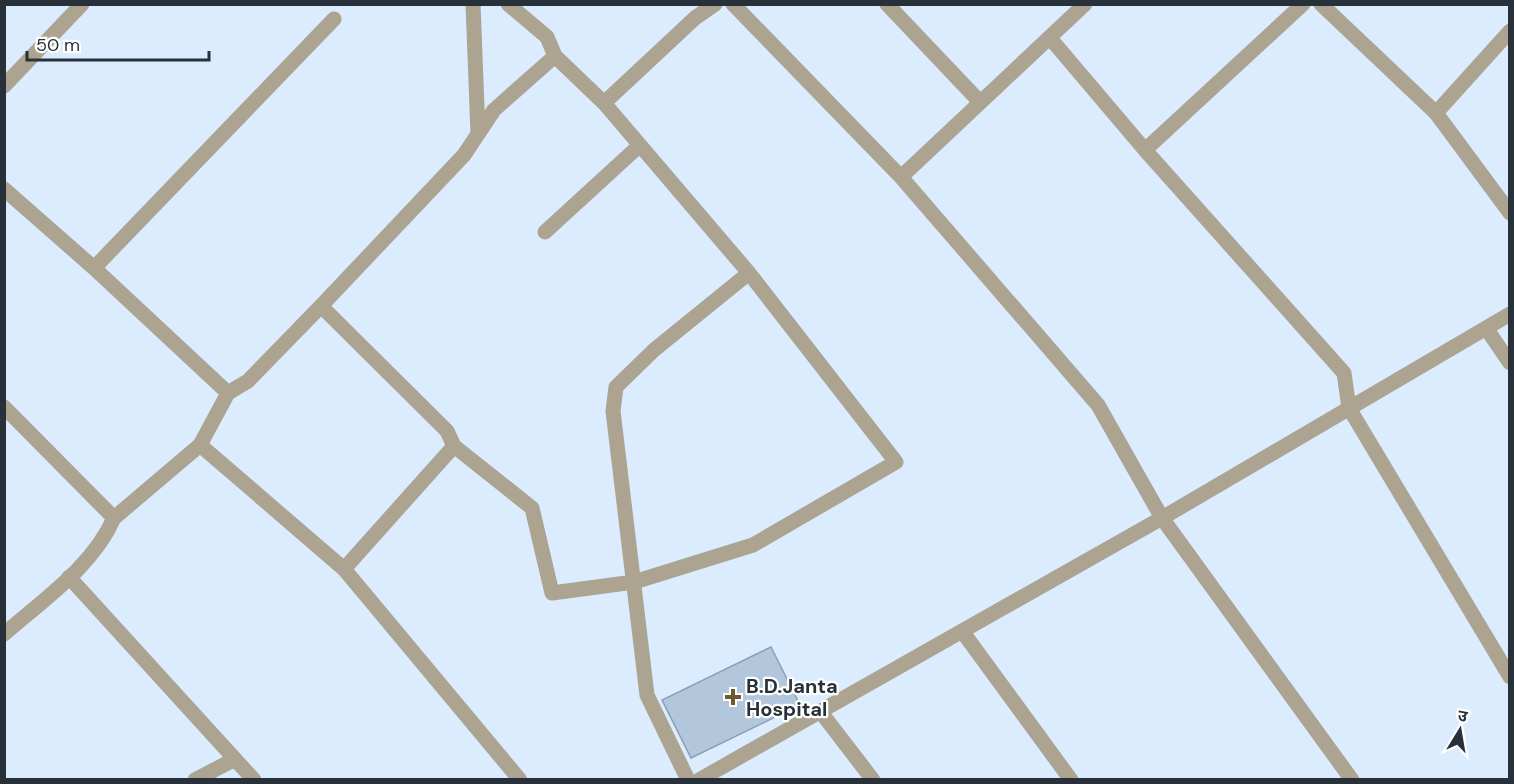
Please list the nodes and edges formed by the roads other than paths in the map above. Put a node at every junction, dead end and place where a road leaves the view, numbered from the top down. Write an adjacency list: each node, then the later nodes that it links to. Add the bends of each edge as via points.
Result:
1 (82, 4): 14 (street)
2 (473, 4): 18 (street)
3 (508, 4): 13 (street, via 547,38)
4 (715, 4): 16 (street)
5 (733, 4): 21 (street)
6 (887, 4): 15 (street)
7 (1085, 4): 12 (street)
8 (1303, 4): 20 (street)
9 (1321, 4): 17 (street)
10 (334, 20): 25 (street)
11 (1509, 31): 17 (street)
12 (1050, 38): 15 (street); 20 (street)
13 (555, 56): 16 (street); 18 (street, via 494,110)
14 (4, 86)
15 (979, 101): 21 (street)
16 (604, 103): 19 (street)
17 (1436, 113): 23 (street)
18 (478, 133): 27 (street, via 464,155)
19 (640, 145): 24 (street); 26 (street)
20 (1146, 150): 33 (street, via 1344,373)
21 (901, 177): 37 (street, via 1098,405)
22 (4, 189): 25 (street)
23 (1509, 213)
24 (545, 232)
25 (94, 268): 31 (street)
26 (749, 273): 40 (street, via 677,330 616,387 613,411); 40 (street, via 896,462 753,545)
27 (321, 306): 31 (street, via 248,381); 35 (street, via 447,431)
28 (1509, 314): 29 (street)
29 (1486, 328): 30 (street); 33 (street)
30 (1509, 363)
31 (228, 393): 34 (street)
32 (4, 407): 36 (street)
33 (1349, 408): 37 (street); 43 (street)
34 (200, 445): 36 (street); 38 (street)
35 (454, 446): 38 (street); 40 (street, via 532,508 552,593)
36 (114, 518): 39 (street, via 107,534)
37 (1162, 518): 41 (street); 53 (street)
38 (344, 569): 48 (street)
39 (69, 577): 42 (street); 45 (street)
40 (634, 582): 49 (street, via 647,695)
41 (962, 631): 44 (street); 52 (street)
42 (4, 634)
43 (1509, 677)
44 (820, 711): 50 (street); 51 (street)
45 (235, 759): 46 (street); 47 (street)
46 (195, 780)
47 (254, 780)
48 (520, 780)
49 (688, 780)
50 (699, 780)
51 (873, 780)
52 (1071, 780)
53 (1352, 780)

